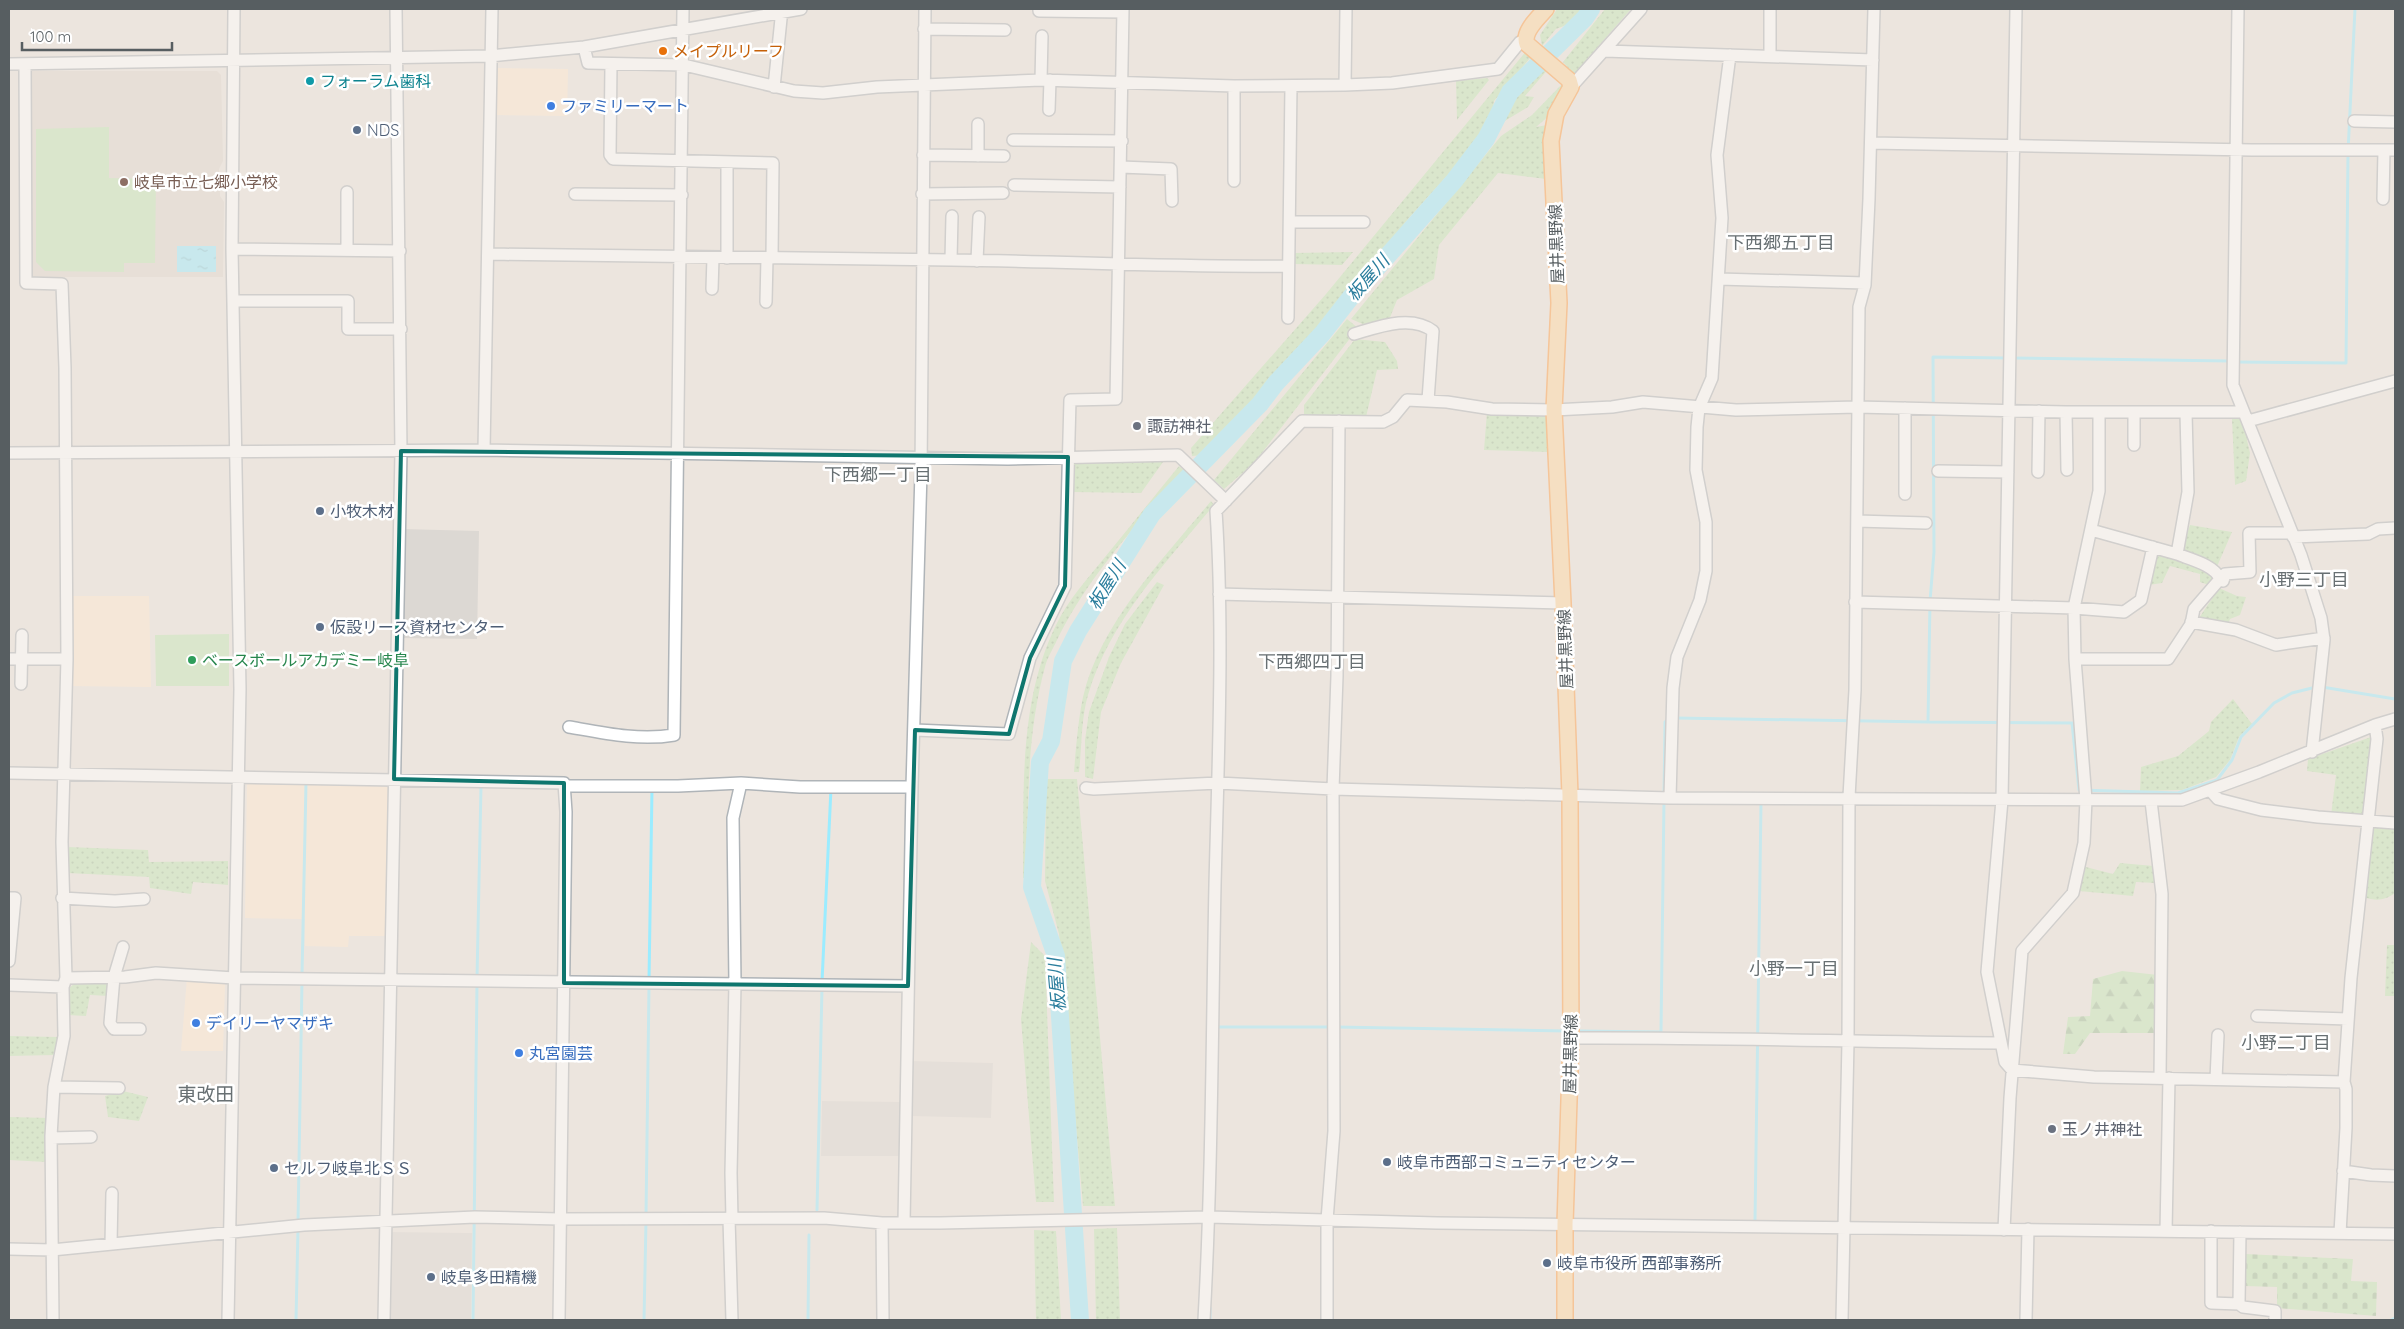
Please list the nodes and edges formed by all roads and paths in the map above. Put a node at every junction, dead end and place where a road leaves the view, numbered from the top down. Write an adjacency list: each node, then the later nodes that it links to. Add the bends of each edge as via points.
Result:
1 (234, 9): 29 (street)
2 (396, 9): 27 (street)
3 (492, 9): 26 (street)
4 (683, 9): 18 (street)
5 (801, 9): 15 (street)
6 (925, 9): 17 (street)
7 (1039, 9): 16 (street)
8 (1346, 9): 37 (street)
9 (1546, 9): 21 (main road, via 1526,33)
10 (1641, 9): 23 (street)
11 (1770, 9): 25 (street)
12 (1874, 9): 28 (street)
13 (2016, 9): 49 (street)
14 (2238, 9): 50 (street)
15 (782, 10): 18 (street); 41 (street)
16 (1123, 10): 35 (street)
17 (924, 29): 19 (street); 38 (street)
18 (683, 30): 22 (street); 33 (street)
19 (1005, 30)
20 (1042, 36): 34 (street)
21 (1526, 42): 36 (main road); 37 (street, via 1520,42 1498,69 1392,83)
22 (584, 47): 26 (street); 31 (street, via 588,63)
23 (1605, 51): 24 (street); 36 (street)
24 (1730, 55): 25 (street); 85 (street, via 1717,155 1722,218)
25 (1770, 55): 28 (street)
26 (490, 56): 27 (street); 75 (street)
27 (395, 57): 29 (street); 74 (street)
28 (1873, 60): 48 (street)
29 (235, 61): 32 (street); 72 (street)
30 (9, 64): 32 (street)
31 (610, 64): 33 (street); 55 (street, via 610,155 613,158)
32 (25, 65): 112 (street, via 26,283 62,284)
33 (684, 66): 41 (street); 55 (street)
34 (1045, 80): 35 (street); 38 (street); 42 (street)
35 (1123, 82): 39 (street); 47 (street)
36 (1570, 83): 98 (main road, 屋井黒野線, via 1556,114 1552,141 1559,303)
37 (1345, 85): 40 (street)
38 (926, 86): 41 (street, via 823,93); 52 (street)
39 (1234, 86): 40 (street); 58 (street)
40 (1291, 86): 70 (street)
41 (774, 87)
42 (1049, 110)
43 (2354, 121): 44 (street)
44 (2395, 122)
45 (978, 124): 53 (street)
46 (1013, 140): 47 (street)
47 (1122, 141): 57 (street)
48 (1871, 143): 49 (street); 86 (street)
49 (2013, 145): 50 (street); 99 (street)
50 (2236, 149): 51 (street); 105 (street, via 2233,385)
51 (2390, 150): 66 (street)
52 (923, 154): 53 (street); 64 (street)
53 (978, 156): 54 (street)
54 (1004, 156)
55 (682, 161): 56 (street); 65 (street)
56 (727, 162): 78 (street); 79 (street, via 773,163)
57 (1121, 167): 60 (street); 67 (street, via 1171,169)
58 (1234, 181)
59 (1014, 184): 60 (street)
60 (1120, 187): 83 (street)
61 (347, 192): 73 (street)
62 (1003, 193): 64 (street)
63 (575, 194): 65 (street)
64 (922, 194): 80 (street)
65 (682, 195): 76 (street)
66 (2383, 199)
67 (1172, 201)
68 (952, 216): 81 (street)
69 (978, 217): 82 (street)
70 (1290, 222): 71 (street); 84 (street)
71 (1364, 222)
72 (232, 249): 73 (street); 88 (street)
73 (347, 250): 74 (street)
74 (400, 251): 91 (street)
75 (488, 254): 76 (street); 108 (street)
76 (681, 258): 77 (street); 113 (street)
77 (713, 258): 78 (street); 87 (street)
78 (727, 258): 79 (street)
79 (769, 258): 80 (street); 89 (street)
80 (921, 260): 81 (street); 114 (street)
81 (951, 260): 82 (street)
82 (977, 261): 83 (street)
83 (1120, 264): 84 (street); 115 (street, via 1116,399 1070,400)
84 (1288, 266): 90 (street)
85 (1719, 279): 86 (street); 96 (street, via 1712,378)
86 (1865, 283): 95 (street, via 1859,307)
87 (712, 289)
88 (233, 301): 91 (street, via 348,302 348,329); 109 (street)
89 (766, 302)
90 (1288, 318)
91 (401, 329): 110 (street)
92 (1354, 334): 94 (street, via 1393,323 1419,325 1433,331)
93 (2395, 381): 105 (street)
94 (1428, 400): 98 (street, via 1492,409); 106 (street, via 1407,400 1393,417 1383,422)
95 (1858, 407): 96 (street); 97 (street); 122 (street)
96 (1699, 408): 98 (street, via 1643,402 1612,408); 162 (street, via 1696,470 1706,522 1706,571 1700,600 1678,657 1672,688)
97 (1905, 408): 99 (street); 120 (street)
98 (1554, 410): 133 (main road, 屋井黒野線)
99 (2009, 410): 100 (street); 118 (street)
100 (2038, 411): 101 (street); 119 (street)
101 (2066, 412): 102 (street); 116 (street)
102 (2099, 412): 103 (street); 125 (street, via 2099,491)
103 (2134, 412): 104 (street); 107 (street)
104 (2186, 413): 105 (street); 128 (street, via 2188,492)
105 (2245, 417): 126 (street)
106 (1339, 421): 121 (street, via 1302,421); 131 (street)
107 (2134, 444)
108 (484, 450): 110 (street); 113 (street)
109 (235, 451): 110 (street); 112 (street); 151 (street, via 240,689)
110 (401, 451): 152 (street)
111 (9, 453): 112 (street)
112 (64, 454): 141 (street)
113 (677, 454): 114 (street); 146 (street, via 674,735 658,738)
114 (920, 458): 115 (street); 147 (street)
115 (1068, 458): 121 (street, via 1178,455); 147 (street, via 1065,586 1030,658 1009,734)
116 (2066, 470)
117 (1938, 471): 118 (street)
118 (2008, 472): 134 (street)
119 (2038, 472)
120 (1905, 494)
121 (1222, 499): 130 (street, via 1216,511)
122 (1857, 521): 123 (street); 132 (street)
123 (1926, 522)
124 (2395, 528): 126 (street, via 2378,529 2368,534)
125 (2091, 530): 127 (street); 135 (street)
126 (2292, 535): 129 (street, via 2249,533 2250,572 2225,574 2223,581); 138 (street, via 2313,588)
127 (2153, 547): 128 (street); 135 (street, via 2141,600 2124,612)
128 (2176, 554): 129 (street, via 2209,568)
129 (2220, 579): 136 (street, via 2194,609)
130 (1219, 594): 131 (street); 155 (street)
131 (1338, 596): 133 (street); 158 (street)
132 (1855, 602): 134 (street); 161 (street, via 1855,690)
133 (1564, 603): 160 (main road, 屋井黒野線)
134 (2006, 607): 135 (street); 163 (street)
135 (2074, 608): 142 (street)
136 (2191, 622): 138 (street, via 2236,630 2276,645); 142 (street, via 2168,659)
137 (22, 634): 140 (street)
138 (2324, 638): 148 (street)
139 (9, 659): 140 (street)
140 (21, 659): 141 (street); 143 (street)
141 (67, 659): 150 (street)
142 (2075, 659): 164 (street)
143 (21, 684)
144 (2395, 719): 145 (street)
145 (2374, 725): 148 (street); 166 (street, via 2377,739)
146 (569, 727)
147 (914, 730): 156 (street)
148 (2312, 752): 159 (street)
149 (9, 773): 150 (street)
150 (65, 774): 151 (street); 169 (street)
151 (238, 777): 152 (street); 174 (street)
152 (394, 779): 153 (street); 175 (street)
153 (564, 783): 154 (street, via 566,786); 177 (street)
154 (741, 783): 156 (street, via 808,788); 178 (street, via 733,818)
155 (1218, 783): 157 (street); 158 (street); 199 (street)
156 (912, 787): 180 (street)
157 (1086, 788)
158 (1333, 789): 160 (street); 202 (street, via 1334,1131)
159 (2210, 790): 165 (street, via 2182,800); 166 (street, via 2218,799 2261,810)
160 (1570, 795): 162 (street); 185 (main road, 屋井黒野線)
161 (1849, 797): 162 (street); 163 (street); 186 (street)
162 (1670, 798)
163 (2002, 800): 164 (street); 187 (street, via 1987,972)
164 (2086, 800): 165 (street); 188 (street, via 2084,843 2073,893 2022,951)
165 (2152, 802): 189 (street, via 2162,894)
166 (2367, 821): 167 (street); 182 (street)
167 (2395, 823)
168 (9, 898): 172 (street, via 15,898)
169 (62, 898): 170 (street); 176 (street)
170 (144, 899)
171 (123, 947): 173 (street)
172 (9, 961)
173 (114, 977): 174 (street, via 156,973); 176 (street); 183 (street, via 111,1028)
174 (234, 978): 175 (street); 211 (street)
175 (390, 978): 177 (street); 203 (street)
176 (65, 983): 179 (street); 192 (street, via 64,1036)
177 (564, 983): 178 (street); 200 (street)
178 (735, 984): 180 (street); 201 (street)
179 (9, 985)
180 (908, 986): 204 (street)
181 (2257, 1016): 182 (street)
182 (2348, 1019): 191 (street)
183 (140, 1029)
184 (2218, 1035): 190 (street)
185 (1570, 1038): 186 (street); 206 (main road, 屋井黒野線)
186 (1848, 1042): 187 (street); 207 (street)
187 (2000, 1043): 188 (street, via 2005,1062)
188 (2012, 1070): 189 (street, via 2094,1077); 209 (street)
189 (2164, 1078): 190 (street); 210 (street)
190 (2216, 1079): 191 (street)
191 (2344, 1082): 196 (street)
192 (54, 1087): 193 (street); 195 (street)
193 (119, 1088)
194 (90, 1137): 195 (street)
195 (51, 1138): 218 (street)
196 (2343, 1171): 197 (street); 214 (street)
197 (2395, 1176)
198 (112, 1193): 216 (street)
199 (1209, 1217): 202 (street); 204 (street); 226 (street)
200 (559, 1219): 201 (street); 203 (street, via 475,1217); 223 (street)
201 (731, 1219): 205 (street, via 824,1218); 224 (street)
202 (1328, 1220): 206 (street); 227 (street)
203 (386, 1222): 211 (street); 222 (street)
204 (904, 1222): 205 (street)
205 (882, 1223): 225 (street)
206 (1565, 1224): 207 (street); 228 (main road, 屋井黒野線)
207 (1843, 1228): 209 (street); 229 (street)
208 (2028, 1229): 209 (street); 210 (street); 230 (street)
209 (2004, 1230)
210 (2166, 1231): 212 (street)
211 (229, 1232): 216 (street); 221 (street)
212 (2211, 1232): 213 (street); 219 (street, via 2211,1303)
213 (2240, 1232): 214 (street); 219 (street)
214 (2340, 1233): 215 (street)
215 (2395, 1234)
216 (111, 1244): 218 (street)
217 (9, 1249): 218 (street)
218 (52, 1250): 220 (street)
219 (2239, 1304): 231 (street, via 2275,1311)
220 (53, 1320)
221 (228, 1320)
222 (384, 1320)
223 (559, 1320)
224 (732, 1320)
225 (883, 1320)
226 (1204, 1320)
227 (1327, 1320)
228 (1565, 1320)
229 (1842, 1320)
230 (2026, 1320)
231 (2275, 1320)

